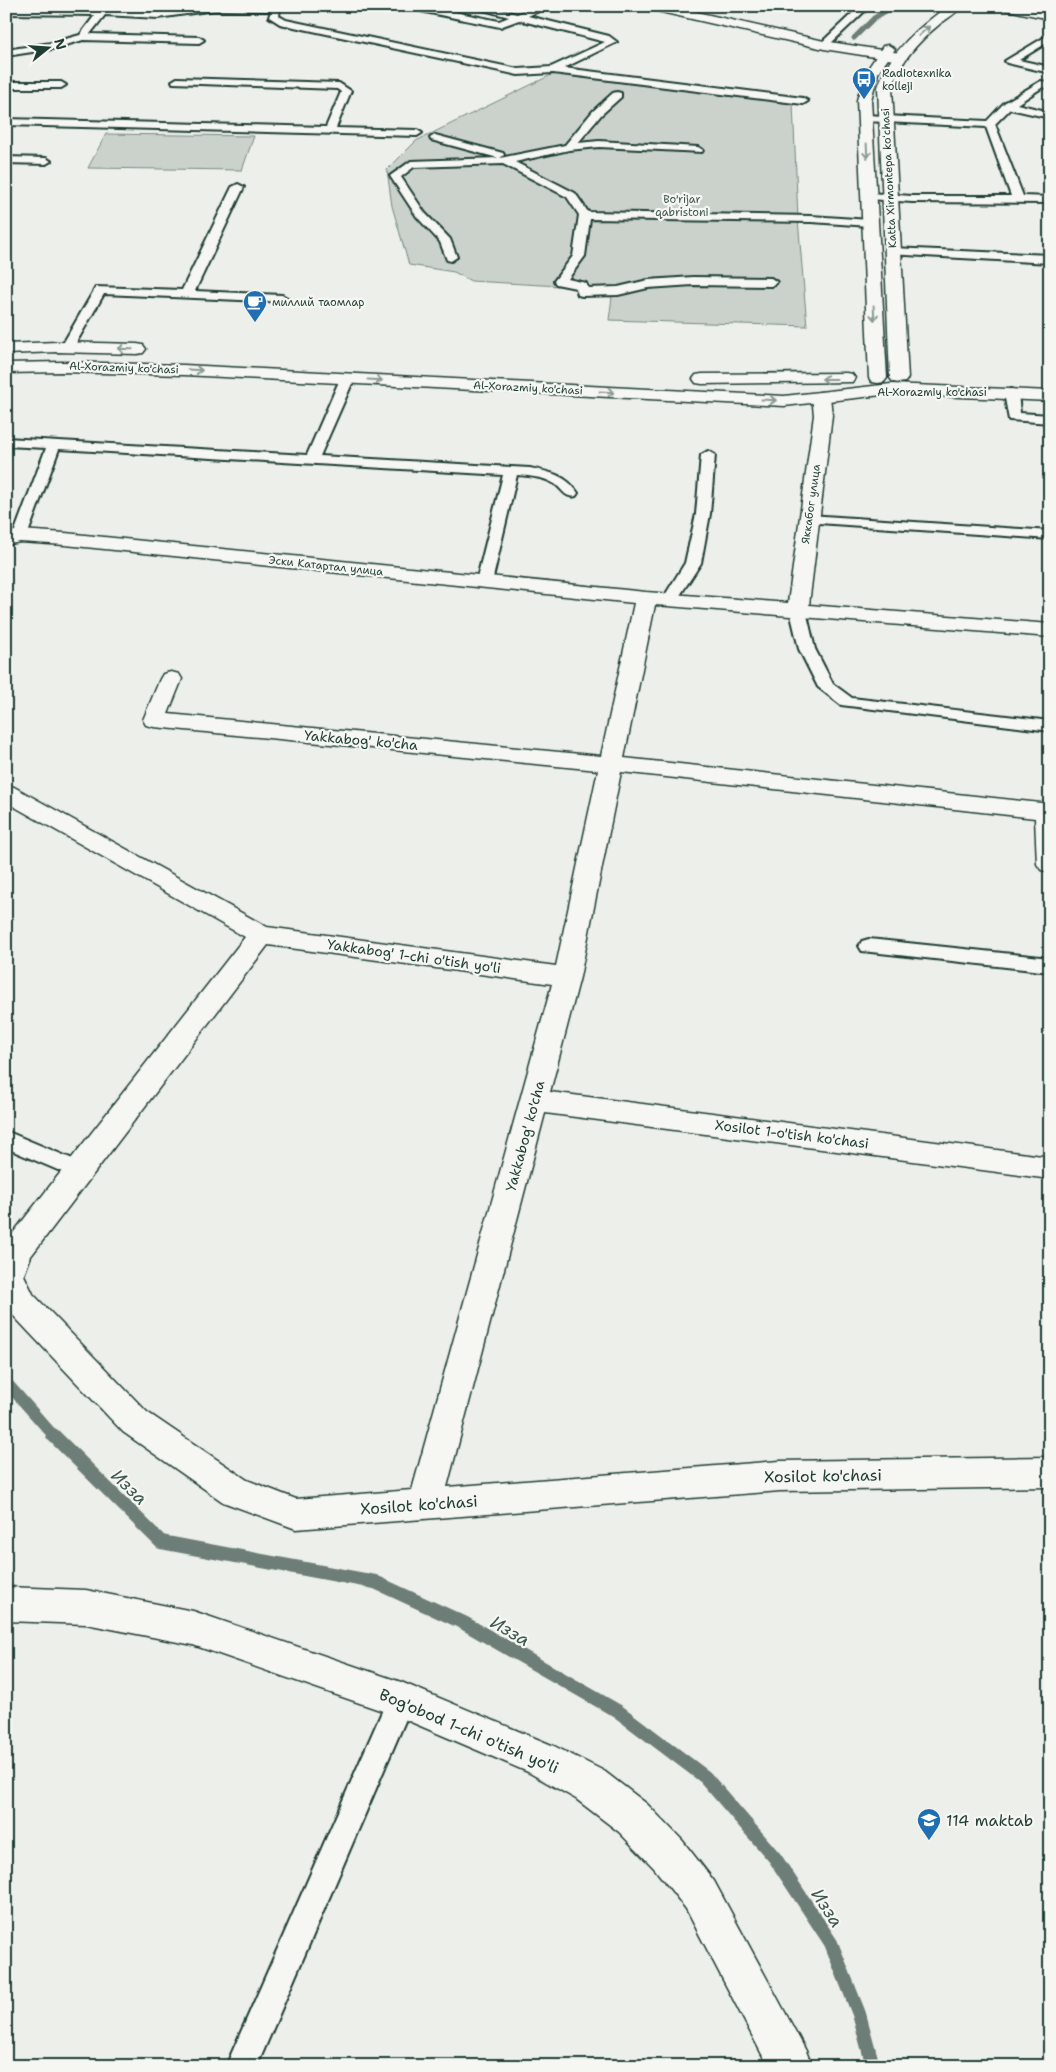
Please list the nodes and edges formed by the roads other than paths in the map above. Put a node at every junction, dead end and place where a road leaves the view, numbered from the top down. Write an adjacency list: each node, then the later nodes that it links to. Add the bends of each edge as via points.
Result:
1 (410, 6): 15 (lane)
2 (472, 6): 14 (lane)
3 (546, 6): 14 (lane)
4 (652, 6): 21 (street)
5 (866, 6): 21 (lane)
6 (933, 6): 26 (street, Katta Xirmontepa koʻchasi)
7 (956, 6): 27 (street, Katta Xirmontepa koʻchasi, one-way to 7, via 919,36)
8 (1006, 6): 13 (street)
9 (215, 7): 10 (lane); 12 (lane, via 158,15)
10 (277, 7): 28 (lane, via 274,17 283,22 518,72)
11 (6, 11): 12 (lane)
12 (102, 12): 17 (lane)
13 (1050, 15)
14 (520, 18): 15 (lane); 22 (lane, via 612,42)
15 (500, 24): 16 (lane)
16 (518, 29)
17 (83, 37): 19 (lane); 24 (lane, via 52,46)
18 (1050, 38): 23 (lane)
19 (199, 40)
20 (582, 44): 22 (lane)
21 (824, 45): 26 (street)
22 (600, 48): 28 (lane)
23 (1031, 49): 25 (lane); 29 (lane, via 1010,61)
24 (6, 53)
25 (1050, 53)
26 (884, 54): 27 (street); 38 (street, Katta Xirmontepa koʻchasi, via 867,80)
27 (900, 57): 39 (street, Katta Xirmontepa koʻchasi, via 886,81)
28 (553, 70): 35 (lane)
29 (1050, 70)
30 (177, 81): 42 (lane, via 339,86 346,92)
31 (1047, 83): 36 (lane)
32 (6, 85): 33 (lane)
33 (60, 85)
34 (616, 94): 45 (lane)
35 (802, 101)
36 (1008, 105): 37 (lane); 41 (lane)
37 (1050, 115)
38 (865, 118): 39 (lane); 51 (street, Katta Xirmontepa koʻchasi, one-way to 51)
39 (886, 119): 41 (lane); 52 (street, Katta Xirmontepa koʻchasi)
40 (6, 122): 42 (lane)
41 (990, 124): 53 (lane)
42 (330, 130): 43 (lane)
43 (417, 132)
44 (435, 138): 49 (lane, via 490,152)
45 (569, 146): 46 (lane, via 599,144); 49 (lane)
46 (698, 150)
47 (6, 160): 48 (lane)
48 (46, 161)
49 (505, 161): 55 (lane, via 571,195); 58 (lane, via 411,164 395,176 421,215 446,241)
50 (238, 187): 61 (lane)
51 (869, 196): 52 (lane); 56 (street, Katta Xirmontepa koʻchasi)
52 (889, 198): 53 (lane); 57 (street, Katta Xirmontepa koʻchasi)
53 (1018, 199): 54 (lane)
54 (1050, 200)
55 (585, 215): 56 (lane); 60 (lane, via 579,256 560,281 582,286 582,292 618,292 648,284 693,281)
56 (870, 223): 69 (street, Katta Xirmontepa koʻchasi, one-way to 69)
57 (892, 252): 59 (lane); 69 (street, Katta Xirmontepa koʻchasi)
58 (451, 257)
59 (1050, 259)
60 (771, 282)
61 (185, 294): 62 (lane); 63 (lane, via 100,290)
62 (282, 299)
63 (67, 347): 64 (street, Al-Xorazmiy ko'chasi); 65 (street, Al-Xorazmiy ko'chasi, one-way to 63)
64 (6, 349)
65 (150, 350)
66 (6, 368): 68 (street, Al-Xorazmiy ko'chasi, one-way to 68, via 123,368)
67 (685, 378): 69 (street, Al-Xorazmiy ko'chasi, one-way to 67)
68 (347, 379): 73 (street, Al-Xorazmiy ko'chasi, one-way to 73, via 784,401); 78 (lane)
69 (889, 382): 70 (street, Al-Xorazmiy ko'chasi); 71 (street, Al-Xorazmiy ko'chasi); 73 (street, Al-Xorazmiy ko'chasi)
70 (1050, 384)
71 (1011, 394): 72 (street, Al-Xorazmiy ko'chasi); 74 (lane, via 1014,417)
72 (1050, 396)
73 (820, 397): 81 (street, Яккабог улица, via 823,415)
74 (1050, 419)
75 (6, 442): 76 (lane)
76 (54, 444): 78 (lane); 83 (lane)
77 (708, 455): 85 (lane, via 703,514 692,563)
78 (312, 459): 79 (lane)
79 (511, 471): 80 (lane, via 558,478); 84 (lane)
80 (571, 493)
81 (809, 519): 82 (lane); 86 (street, Яккабог улица)
82 (1050, 536)
83 (13, 537): 84 (street, Эски Катартал улица)
84 (484, 582): 85 (street, Эски Катартал улица)
85 (658, 599): 86 (street, Эски Катартал улица); 90 (street, Yakkabog' ko'cha)
86 (798, 611): 87 (street, Эски Катартал улица); 89 (lane, via 807,649 826,687 847,702)
87 (1050, 631)
88 (171, 679): 90 (street, Yakkabog' ko'cha, via 154,720)
89 (1050, 726)
90 (611, 764): 92 (street); 97 (street, Yakkabog' ko'cha)
91 (6, 792): 94 (street, Yakkabog' 1-chi o'tish yo'li)
92 (1048, 811): 93 (street)
93 (1050, 864)
94 (261, 935): 97 (street, Yakkabog' 1-chi o'tish yo'li); 101 (street)
95 (869, 946): 96 (lane)
96 (1050, 965)
97 (567, 977): 98 (street, Yakkabog' ko'cha)
98 (534, 1101): 100 (street, Xosilot 1-o'tish ko'chasi); 103 (street, Yakkabog' ko'cha)
99 (6, 1139): 101 (lane)
100 (1050, 1168)
101 (79, 1171): 103 (street, Xosilot ko'chasi, via 17,1251 10,1275 20,1302 135,1422 235,1491 296,1514)
102 (1050, 1472): 103 (street, Xosilot ko'chasi, via 780,1476)
103 (425, 1505)
104 (6, 1604): 105 (street, Bog'obod 1-chi o'tish yo'li, via 86,1607 194,1628)
105 (401, 1700): 106 (lane); 107 (street, Bog'obod 1-chi o'tish yo'li, via 541,1759 590,1785 633,1818 668,1854 700,1895)
106 (241, 2066)
107 (791, 2066)

